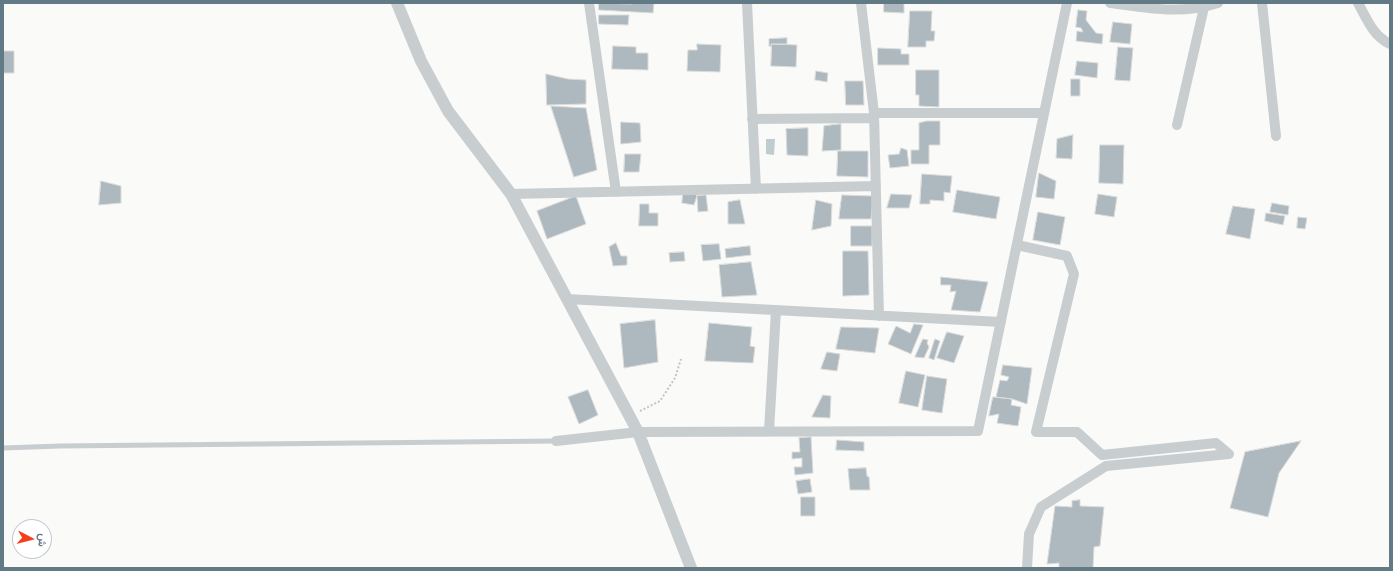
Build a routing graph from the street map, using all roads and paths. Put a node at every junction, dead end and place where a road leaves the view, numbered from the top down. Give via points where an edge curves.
1 (397, 3) edge
2 (589, 3) edge
3 (747, 3) edge
4 (860, 3) edge
5 (1067, 3) edge
6 (1110, 3) edge
7 (1218, 3) edge
8 (1262, 3) edge
9 (1358, 3) edge
10 (1204, 5) edge
11 (1390, 44) edge
12 (1044, 113) junction
13 (874, 115) junction
14 (752, 119) junction
15 (1177, 125) dead end
16 (1276, 136) dead end
17 (876, 186) junction
18 (756, 189) junction
19 (616, 192) junction
20 (510, 194) junction
21 (1017, 245) junction
22 (567, 299) junction
23 (776, 310) junction
24 (879, 316) junction
25 (1001, 322) junction
26 (681, 359) dead end
27 (630, 417) junction
28 (638, 432) junction
29 (769, 432) junction
30 (556, 441) joint
31 (3, 448) edge
32 (691, 568) edge
33 (1027, 568) edge

1 - 20 street via 421,61 448,111
2 - 19 street
3 - 14 street
4 - 13 street
5 - 12 street
6 - 10 street via 1165,10 1186,10
7 - 10 street
8 - 16 street
9 - 11 street via 1374,32
10 - 15 street
12 - 13 street
12 - 21 street
13 - 14 street
13 - 17 street
14 - 18 street
17 - 18 street
17 - 24 street
18 - 19 street
19 - 20 street
20 - 22 street
21 - 25 street
21 - 33 street via 1067,256 1074,274 1036,432 1077,432 1102,456 1216,443 1229,454 1106,466 1041,507 1029,534
22 - 23 street
22 - 27 street
23 - 24 street
23 - 29 street
24 - 25 street
25 - 29 street via 978,431
26 - 27 path via 675,378 660,401
27 - 28 street
28 - 29 street
28 - 30 street
28 - 32 street
30 - 31 lane

